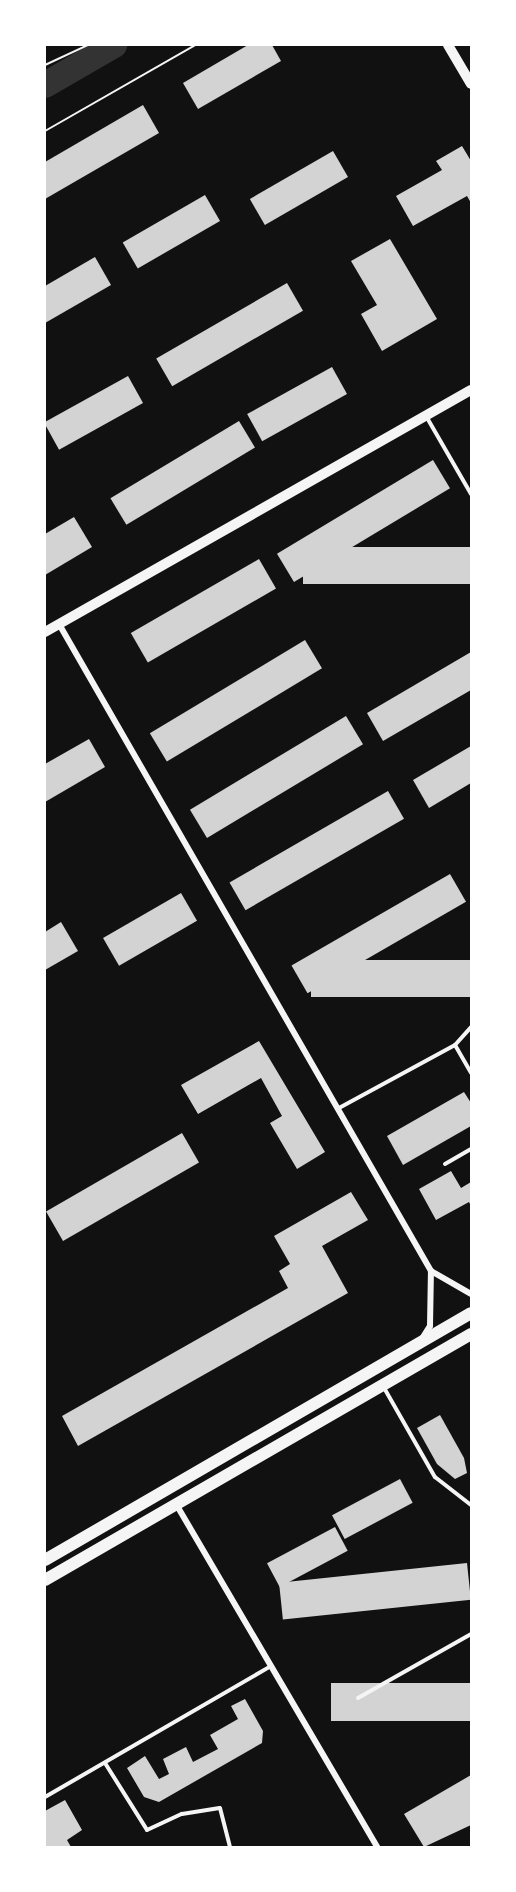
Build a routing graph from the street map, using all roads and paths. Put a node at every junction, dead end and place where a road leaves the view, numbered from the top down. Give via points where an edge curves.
1 (88, 45) edge
2 (195, 45) edge
3 (448, 45) edge
4 (45, 65) edge
5 (471, 84) edge
6 (45, 132) edge
7 (471, 390) edge
8 (426, 416) junction
9 (471, 494) edge
10 (59, 624) junction
11 (45, 632) edge
12 (471, 1027) edge
13 (455, 1045) junction
14 (471, 1073) edge
15 (339, 1108) junction
16 (471, 1149) edge
17 (445, 1164) dead end
18 (431, 1271) junction
19 (471, 1294) edge
20 (471, 1313) edge
21 (471, 1334) edge
22 (419, 1344) junction
23 (383, 1385) junction
24 (176, 1504) junction
25 (471, 1504) edge
26 (45, 1560) edge
27 (45, 1580) edge
28 (471, 1634) edge
29 (272, 1665) junction
30 (358, 1698) dead end
31 (105, 1763) junction
32 (45, 1797) edge
33 (230, 1847) edge
34 (377, 1847) edge

1 - 4 path
2 - 6 path
3 - 5 street
7 - 8 street
8 - 9 lane
8 - 10 street
10 - 11 street
10 - 15 street
12 - 13 lane
13 - 14 lane
13 - 15 lane
15 - 18 street
16 - 17 lane
18 - 19 street
18 - 22 street via 430,1326
20 - 22 main road
21 - 23 main road
22 - 26 main road
23 - 24 main road
23 - 25 lane via 435,1478
24 - 27 main road
24 - 29 street
28 - 30 lane
29 - 31 lane
29 - 34 street
31 - 32 lane
31 - 33 lane via 147,1830 182,1814 220,1808

